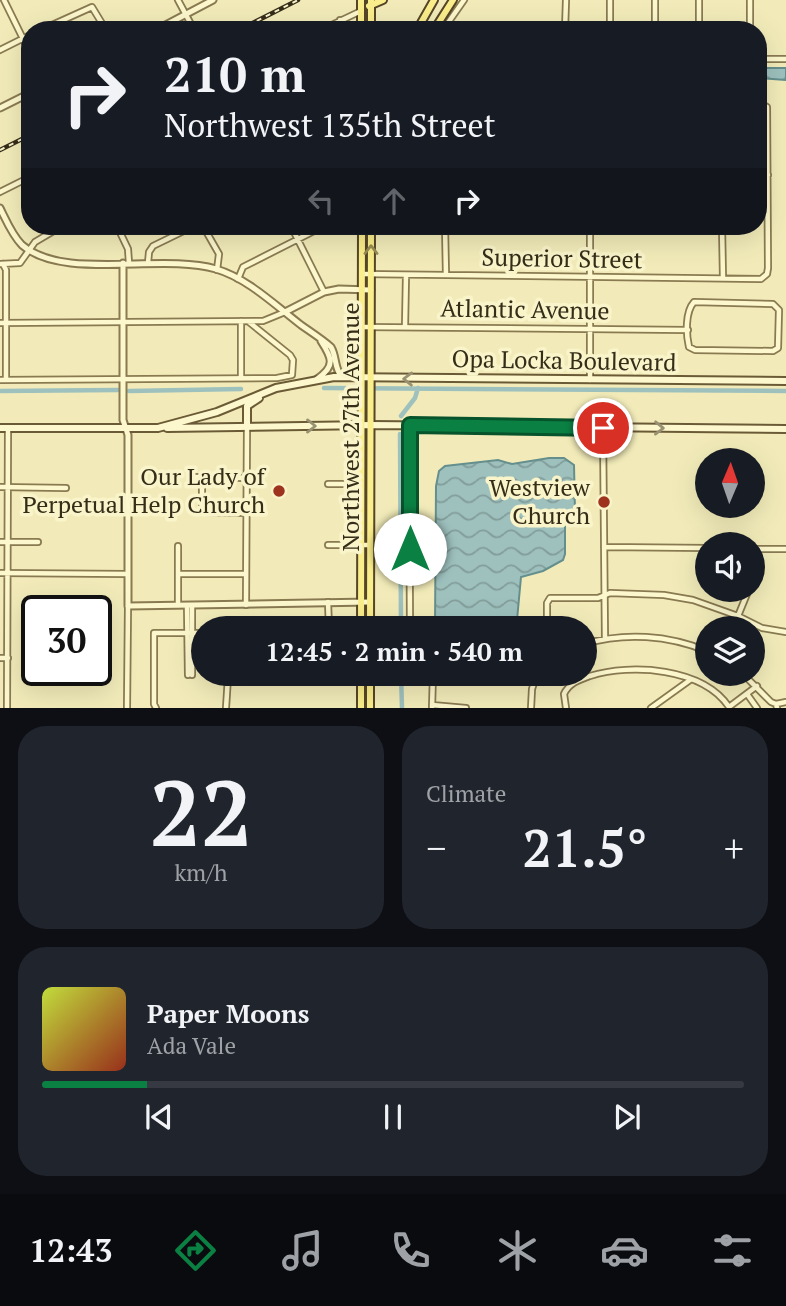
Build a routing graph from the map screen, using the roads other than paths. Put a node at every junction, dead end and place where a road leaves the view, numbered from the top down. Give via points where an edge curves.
1 (4, 0) edge
2 (178, 0) edge
3 (214, 0) edge
4 (361, 0) edge
5 (383, 0) edge
6 (434, 0) edge
7 (453, 0) edge
8 (464, 0) edge
9 (566, 0) edge
10 (610, 0) edge
11 (655, 0) edge
12 (699, 0) edge
13 (750, 0) edge
14 (371, 3) edge
15 (362, 11) junction
16 (185, 14) junction
17 (340, 20) edge
18 (61, 21) edge
19 (101, 21) edge
20 (172, 21) edge
21 (188, 21) edge
22 (361, 21) edge
23 (370, 21) edge
24 (422, 21) edge
25 (440, 21) edge
26 (449, 21) edge
27 (565, 21) edge
28 (610, 21) edge
29 (655, 21) edge
30 (699, 21) edge
31 (750, 21) edge
32 (21, 36) edge
33 (21, 39) edge
34 (0, 50) edge
35 (767, 59) edge
36 (786, 59) edge
37 (21, 97) edge
38 (2, 105) edge
39 (767, 107) edge
40 (768, 175) joint
41 (21, 182) edge
42 (0, 192) edge
43 (0, 208) edge
44 (45, 235) edge
45 (122, 235) edge
46 (176, 235) edge
47 (208, 235) edge
48 (296, 235) edge
49 (306, 235) edge
50 (362, 235) edge
51 (371, 235) edge
52 (445, 235) edge
53 (590, 235) edge
54 (722, 235) edge
55 (298, 239) junction
56 (30, 250) junction
57 (126, 263) junction
58 (148, 263) junction
59 (2, 264) edge
60 (218, 270) junction
61 (362, 274) junction
62 (370, 274) junction
63 (406, 275) junction
64 (446, 275) junction
65 (590, 277) junction
66 (723, 278) junction
67 (238, 279) junction
68 (362, 290) junction
69 (370, 290) junction
70 (324, 292) junction
71 (285, 312) junction
72 (124, 321) junction
73 (241, 321) junction
74 (249, 322) junction
75 (3, 323) edge
76 (362, 327) junction
77 (371, 327) junction
78 (405, 327) junction
79 (590, 329) junction
80 (688, 330) junction
81 (319, 339) junction
82 (241, 377) junction
83 (342, 377) junction
84 (123, 379) junction
85 (3, 380) edge
86 (315, 380) junction
87 (361, 380) junction
88 (371, 380) junction
89 (590, 381) junction
90 (786, 381) edge
91 (300, 383) junction
92 (362, 425) junction
93 (371, 425) junction
94 (410, 425) junction
95 (247, 426) junction
96 (125, 427) junction
97 (4, 428) edge
98 (158, 428) junction
99 (603, 428) junction
100 (786, 429) edge
101 (193, 477) dead end
102 (202, 478) junction
103 (246, 478) junction
104 (328, 484) dead end
105 (361, 484) junction
106 (0, 487) edge
107 (8, 488) junction
108 (66, 488) dead end
109 (247, 513) junction
110 (0, 542) edge
111 (8, 542) junction
112 (38, 542) dead end
113 (328, 545) dead end
114 (361, 545) junction
115 (370, 545) junction
116 (178, 546) dead end
117 (604, 547) junction
118 (695, 548) edge
119 (765, 549) edge
120 (786, 549) edge
121 (0, 573) edge
122 (8, 573) junction
123 (127, 574) junction
124 (178, 574) junction
125 (246, 574) junction
126 (604, 595) junction
127 (361, 602) junction
128 (370, 602) junction
129 (744, 602) edge
130 (328, 603) junction
131 (128, 606) junction
132 (178, 606) junction
133 (190, 606) junction
134 (246, 606) junction
135 (329, 616) edge
136 (361, 616) edge
137 (370, 616) edge
138 (410, 616) edge
139 (548, 616) edge
140 (738, 616) joint
141 (765, 628) edge
142 (786, 632) edge
143 (190, 633) junction
144 (605, 639) junction
145 (597, 641) edge
146 (695, 647) edge
147 (0, 658) edge
148 (8, 658) junction
149 (190, 675) dead end
150 (691, 680) junction
151 (227, 686) edge
152 (361, 686) edge
153 (370, 686) edge
154 (433, 686) edge
155 (533, 686) edge
156 (757, 686) joint
157 (747, 694) junction
158 (786, 702) edge
159 (432, 706) edge
160 (776, 706) edge
161 (729, 707) edge
162 (7, 708) edge
163 (127, 708) edge
164 (156, 708) edge
165 (226, 708) edge
166 (361, 708) edge
167 (370, 708) edge
168 (466, 708) edge
169 (531, 708) edge
170 (566, 708) edge
171 (651, 708) edge
172 (757, 708) edge

1 - 32 street
2 - 16 street
3 - 16 street
4 - 15 main road
5 - 14 main road
6 - 24 main road
7 - 25 main road
8 - 26 street
9 - 27 street
10 - 28 street
11 - 29 street
12 - 30 street
13 - 31 street
14 - 15 main road
14 - 23 main road
15 - 17 street
15 - 22 main road
16 - 20 street
16 - 21 street
18 - 19 street via 92,7
33 - 34 street
35 - 36 street
37 - 38 street
39 - 40 street
40 - 66 street, Superior Street via 767,274 761,279
41 - 42 street
43 - 56 street via 14,236
44 - 56 street
45 - 57 street via 128,248
46 - 58 street via 153,246
47 - 60 street via 219,254
48 - 55 street
49 - 55 street
50 - 61 main road, Northwest 27th Avenue
62 -> 51 main road, Northwest 27th Avenue
52 - 64 street
53 - 65 street
54 - 66 street
55 - 67 street via 243,267
55 - 70 street
56 - 57 street via 63,263
56 - 59 street via 20,263
57 - 58 street
57 - 72 street
58 - 60 street
59 - 75 street via 6,270
60 - 67 street
61 - 62 street, Superior Street
61 - 68 main road, Northwest 27th Avenue
62 - 63 street, Superior Street
62 - 69 main road, Northwest 27th Avenue
63 - 64 street, Superior Street
63 - 78 street
64 - 65 street, Superior Street
65 - 66 street, Superior Street
65 - 79 street
67 - 71 street
68 - 69 street
68 - 70 street
68 - 76 main road, Northwest 27th Avenue
69 - 77 main road, Northwest 27th Avenue
70 - 71 street
71 - 74 street
71 - 81 street
72 - 73 street
72 - 75 street
72 - 84 street
73 - 74 street
73 - 82 street
74 - 82 street via 293,360 292,375
75 - 85 street
76 - 77 street, Atlantic Avenue
76 - 87 main road, Northwest 27th Avenue
77 - 78 street, Atlantic Avenue
77 - 88 main road, Northwest 27th Avenue
78 - 79 street, Atlantic Avenue
79 - 80 street, Atlantic Avenue
79 - 89 street
80 - 80 street via 690,347 695,350 773,351 780,344 779,310 772,304 694,302 688,312
81 - 83 street via 334,351
81 - 86 street via 331,363
82 - 84 street
83 - 86 main road, Opa Locka Boulevard
83 - 87 main road, Opa Locka Boulevard
84 - 85 street
84 - 96 street
86 - 91 main road, Opa Locka Boulevard
87 - 88 main road, Opa Locka Boulevard
87 - 92 main road, Northwest 27th Avenue
89 -> 88 main road, Opa Locka Boulevard
88 - 93 main road, Northwest 27th Avenue
89 - 90 main road, Opa Locka Boulevard
91 - 95 main road via 249,403
91 - 98 main road, Opa Locka Boulevard
92 - 93 main road
95 -> 92 main road
92 - 105 main road, Northwest 27th Avenue
93 - 94 main road
93 - 115 main road, Northwest 27th Avenue
94 - 99 main road
94 - 138 street
95 - 98 main road
95 - 103 street
96 - 97 main road, Opa Locka Boulevard
96 - 98 main road, Opa Locka Boulevard
96 - 123 street
97 - 107 street
99 -> 100 main road
99 - 117 street
101 - 102 street
102 - 103 street
102 - 109 street via 204,512
103 - 109 street
104 - 105 street
105 - 114 main road, Northwest 27th Avenue
106 - 107 street
107 - 108 street
107 - 111 street
109 - 125 street
110 - 111 street
111 - 112 street
111 - 122 street
113 - 114 street
114 - 115 street
114 - 127 main road, Northwest 27th Avenue
115 - 128 main road, Northwest 27th Avenue
116 - 124 street
117 - 118 street
117 - 126 street
119 - 120 street
121 - 122 street
122 - 123 street
122 - 148 street
123 - 131 street
124 - 125 street
124 - 132 street
125 - 134 street
126 - 139 street via 549,599
126 - 140 street via 664,595
126 - 144 street
127 - 128 street
127 - 130 street
127 - 136 main road, Northwest 27th Avenue
128 - 137 main road, Northwest 27th Avenue
129 - 140 street
130 - 134 street
130 - 135 street
131 - 132 street
131 - 163 street
132 - 133 street
133 - 134 street
133 - 143 street
141 - 142 street
143 - 149 street
143 - 164 street via 154,633
144 - 145 street
144 - 146 street via 655,638
147 - 148 street
148 - 162 street
150 - 161 street
150 - 170 street via 649,670 605,672 569,687 564,696
150 - 171 street
151 - 165 street
152 - 166 main road
153 - 167 main road
154 - 159 street
155 - 169 street
156 - 157 street
156 - 160 street
157 - 161 street
157 - 172 street
158 - 160 street
159 - 168 street

